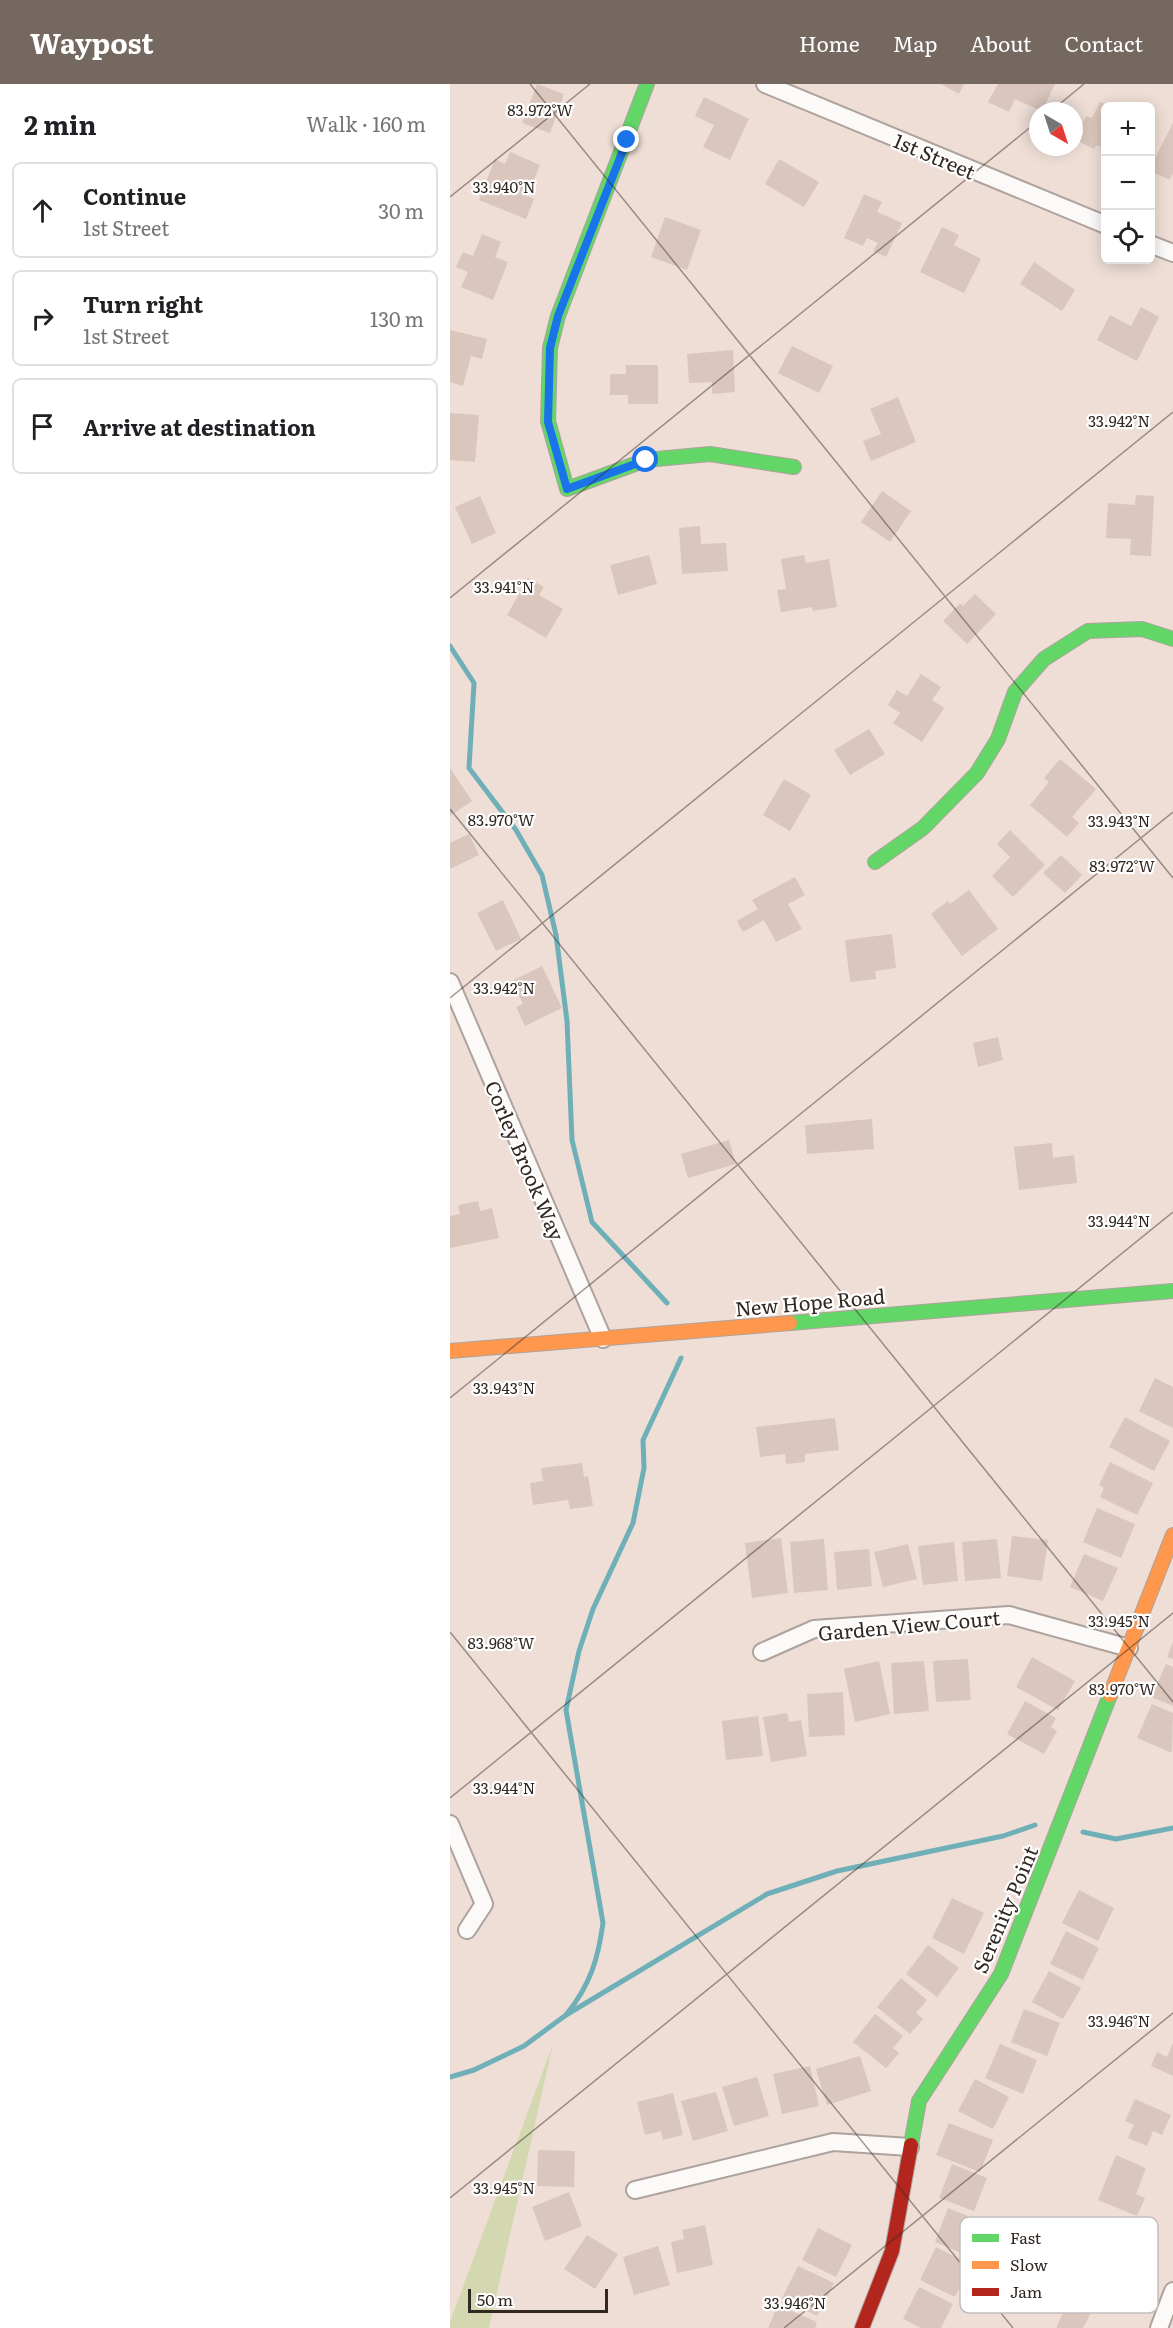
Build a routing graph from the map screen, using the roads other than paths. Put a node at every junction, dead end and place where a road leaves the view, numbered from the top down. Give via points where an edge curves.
1 (647, 84) edge
2 (765, 84) edge
3 (1101, 223) edge
4 (1155, 246) edge
5 (1173, 253) edge
6 (794, 467) dead end
7 (1173, 639) edge
8 (875, 862) dead end
9 (450, 982) edge
10 (1173, 1291) edge
11 (603, 1339) junction
12 (450, 1351) edge
13 (1173, 1535) edge
14 (1129, 1648) junction
15 (762, 1653) dead end
16 (450, 1824) edge
17 (467, 1930) dead end
18 (910, 2147) junction
19 (635, 2190) dead end
20 (1173, 2291) edge
21 (862, 2328) edge
22 (1159, 2328) edge

1 - 6 street via 558,316 550,348 548,422 567,489 646,460 710,454
2 - 3 street, 1st Street
4 - 5 street
7 - 8 street via 1142,629 1088,631 1044,659 1015,692 998,739 977,774 923,828
9 - 11 street, Corley Brook Way
10 - 11 street, New Hope Road
11 - 12 street, New Hope Road
13 - 14 street, Serenity Point
14 - 15 street, Garden View Court via 1008,1615 814,1629
14 - 18 street, Serenity Point via 1001,1974 919,2101
16 - 17 street via 484,1904
18 - 19 street via 833,2142
18 - 21 street, Serenity Point via 892,2251
20 - 22 street

